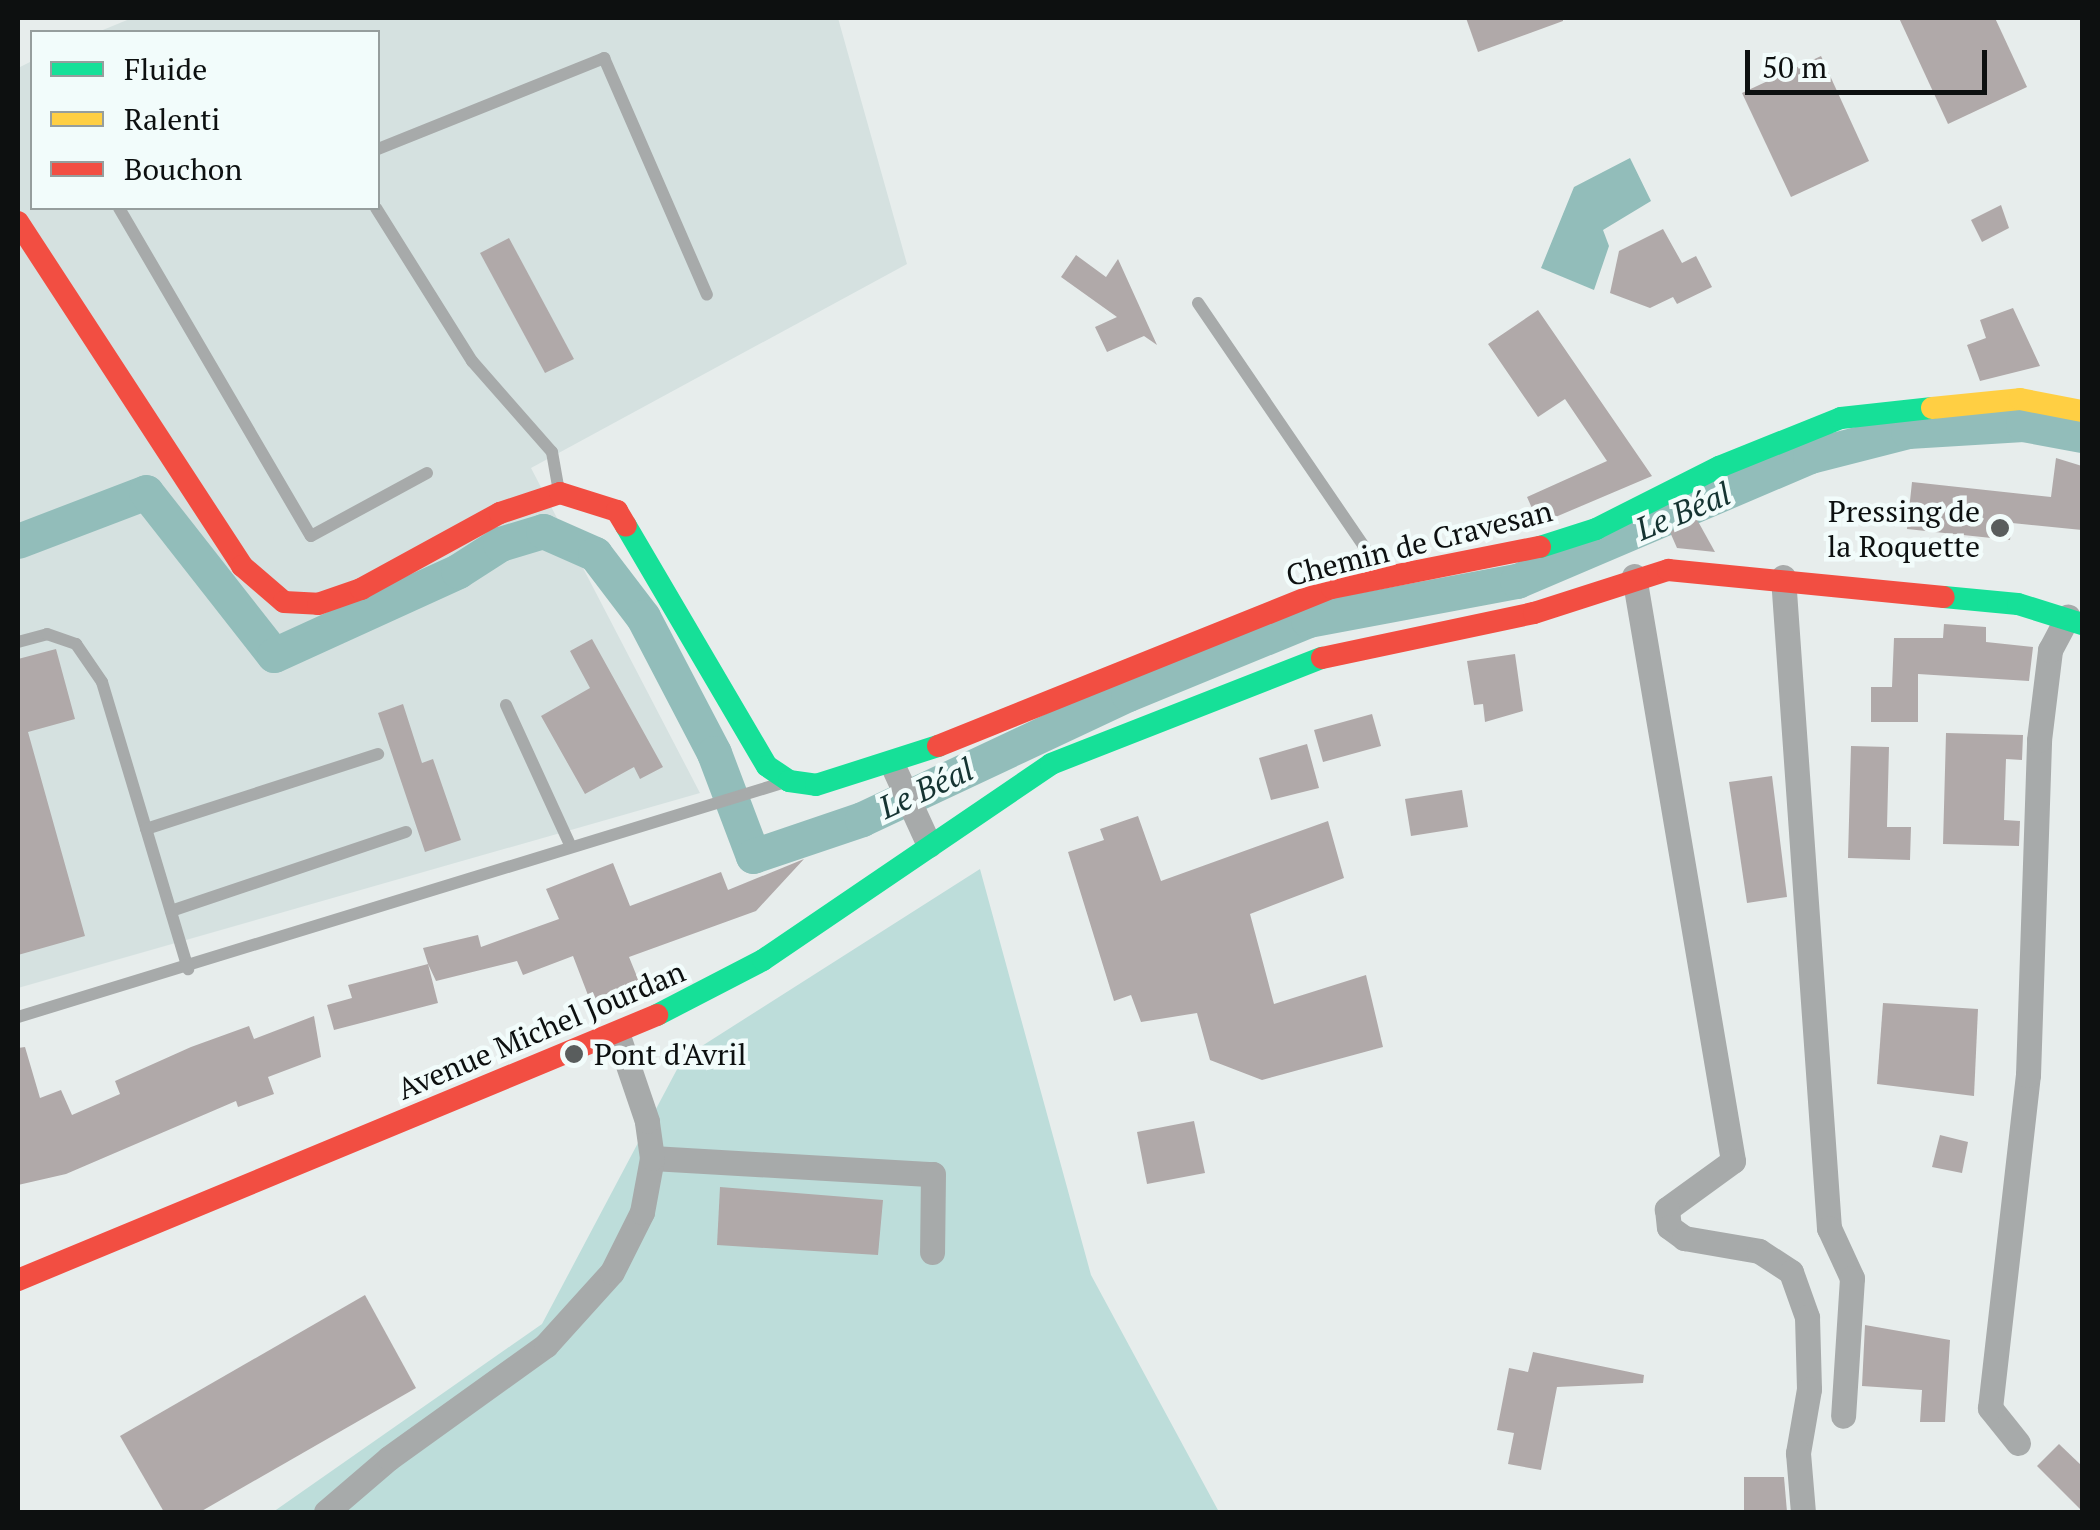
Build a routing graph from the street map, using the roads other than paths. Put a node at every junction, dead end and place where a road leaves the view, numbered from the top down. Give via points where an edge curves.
1 (380, 148) edge
2 (120, 210) edge
3 (377, 210) edge
4 (18, 222) edge
5 (707, 295) dead end
6 (1198, 303) dead end
7 (2082, 411) edge
8 (427, 473) dead end
9 (560, 493) junction
10 (1634, 576) junction
11 (1783, 577) junction
12 (1385, 583) junction
13 (2075, 620) edge
14 (18, 642) edge
15 (506, 705) dead end
16 (378, 754) dead end
17 (898, 770) junction
18 (789, 781) junction
19 (146, 829) junction
20 (406, 832) dead end
21 (929, 845) junction
22 (572, 847) junction
23 (171, 911) junction
24 (188, 969) junction
25 (18, 1017) edge
26 (618, 1036) junction
27 (652, 1158) junction
28 (932, 1252) dead end
29 (18, 1280) edge
30 (1843, 1416) dead end
31 (2018, 1444) dead end
32 (326, 1512) edge
33 (1802, 1512) edge

1 - 5 lane via 604,58
2 - 8 lane via 311,536
3 - 9 lane via 472,361 552,452
4 - 9 street via 242,566 284,602 318,604 361,589 500,513
6 - 12 lane via 1375,556
7 - 12 street, Chemin de Cravesan via 2020,398 1841,418 1719,467 1596,529 1501,560
9 - 18 street via 617,511 767,766
10 - 11 street, Avenue Michel Jourdan via 1668,570
10 - 21 street, Avenue Michel Jourdan via 1534,612 1294,664 1051,764
10 - 33 street via 1732,1161 1668,1209 1669,1227 1684,1238 1759,1252 1791,1272 1807,1317 1808,1389 1798,1453
11 - 13 street, Avenue Michel Jourdan via 2018,604
11 - 30 street via 1829,1228 1852,1278
12 - 17 street, Chemin de Cravesan via 1314,595
13 - 31 street via 2050,650 2039,740 2028,1075 1990,1408
14 - 19 lane via 47,634 76,644 102,682
15 - 22 lane
16 - 19 lane
17 - 18 street, Chemin de Cravesan via 816,785
17 - 21 street
18 - 22 lane
19 - 23 lane
20 - 23 lane
21 - 26 street, Avenue Michel Jourdan via 764,960
22 - 24 lane
23 - 24 lane
24 - 25 lane
26 - 27 street via 647,1121
26 - 29 street, Avenue Michel Jourdan
27 - 28 street via 932,1174
27 - 32 street via 642,1212 612,1272 546,1345

